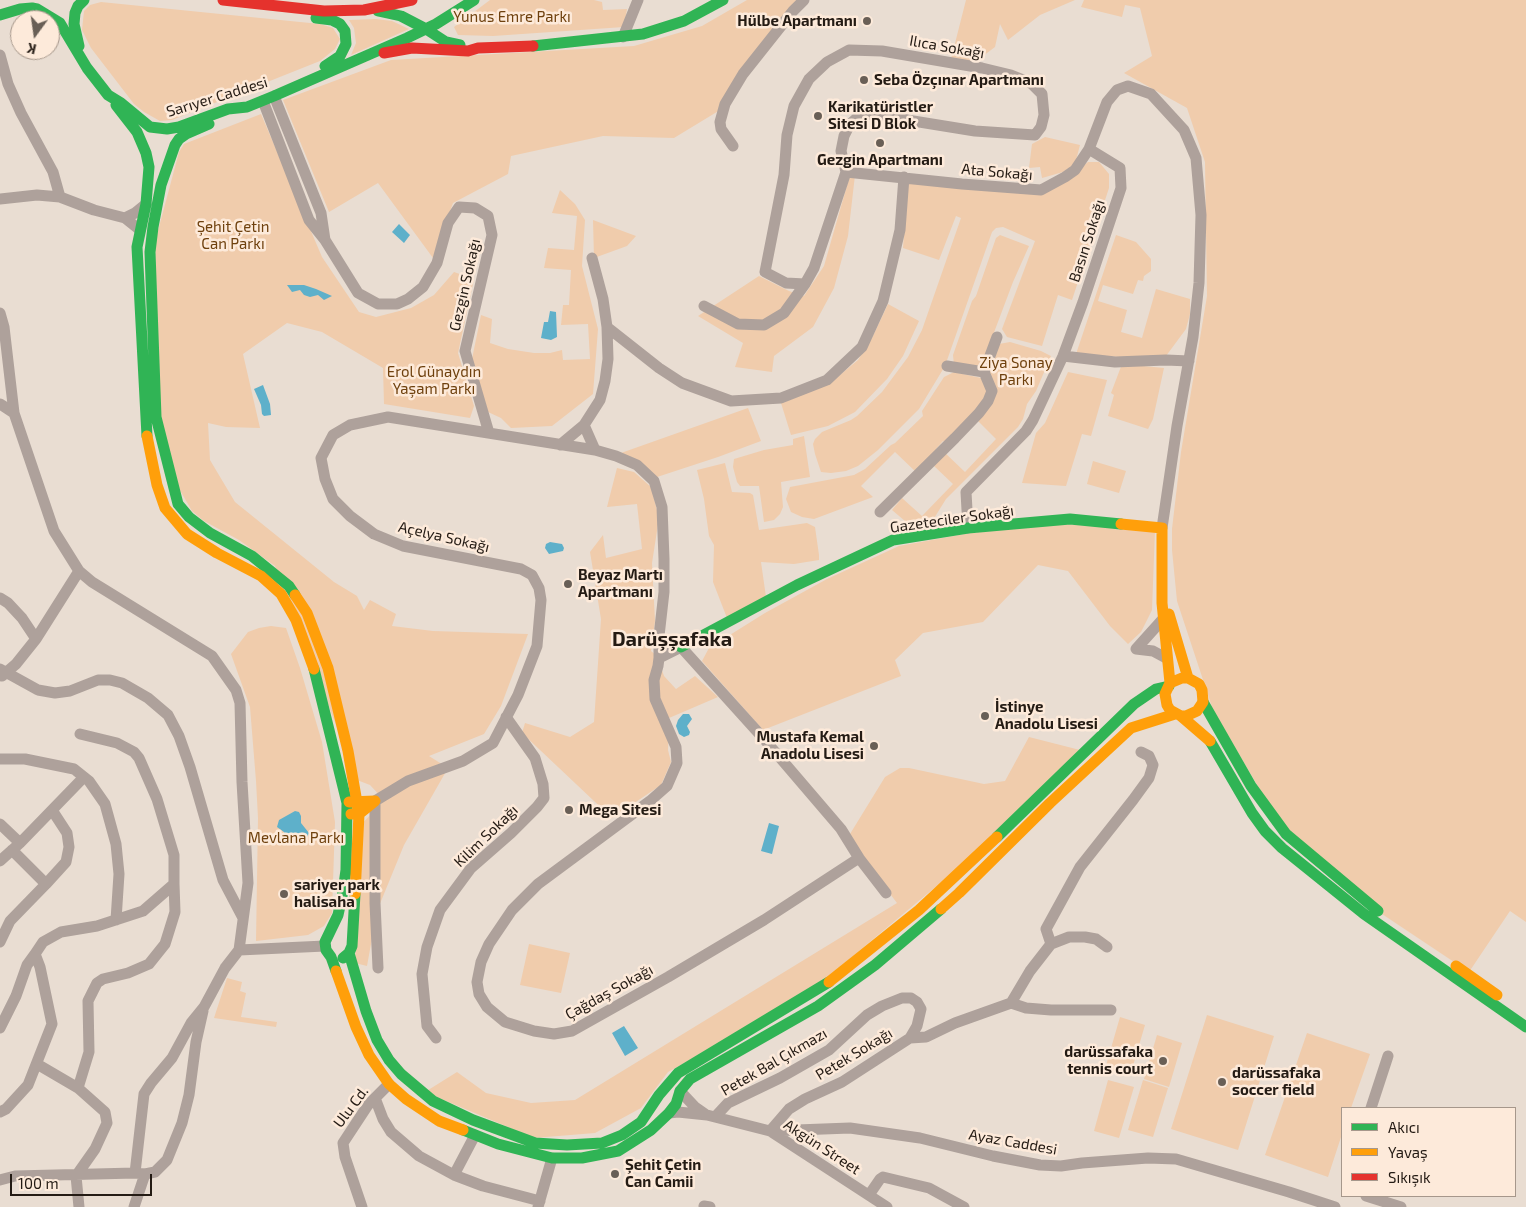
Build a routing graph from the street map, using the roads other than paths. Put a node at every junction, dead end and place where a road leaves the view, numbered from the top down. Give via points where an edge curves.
1 (12, 0) edge
2 (84, 0) edge
3 (223, 0) edge
4 (412, 0) edge
5 (474, 0) edge
6 (638, 0) edge
7 (723, 0) edge
8 (804, 0) edge
9 (0, 4) edge
10 (311, 5) edge
11 (282, 7) junction
12 (364, 10) junction
13 (0, 15) edge
14 (449, 16) junction
15 (426, 29) junction
16 (623, 37) junction
17 (453, 45) junction
18 (478, 48) junction
19 (372, 54) junction
20 (0, 55) edge
21 (87, 68) junction
22 (308, 82) junction
23 (108, 94) junction
24 (268, 98) junction
25 (247, 107) junction
26 (733, 146) dead end
27 (1090, 150) junction
28 (846, 172) junction
29 (904, 177) junction
30 (60, 197) junction
31 (0, 199) edge
32 (146, 204) junction
33 (124, 218) junction
34 (140, 230) junction
35 (592, 258) dead end
36 (805, 284) junction
37 (704, 306) dead end
38 (0, 313) edge
39 (607, 327) junction
40 (997, 337) dead end
41 (1063, 356) junction
42 (1189, 361) junction
43 (947, 366) dead end
44 (984, 372) junction
45 (0, 404) edge
46 (14, 413) junction
47 (584, 425) junction
48 (489, 433) junction
49 (560, 445) junction
50 (595, 450) junction
51 (880, 512) dead end
52 (968, 528) junction
53 (1162, 528) junction
54 (79, 571) junction
55 (1163, 594) junction
56 (0, 598) edge
57 (1163, 619) junction
58 (36, 639) junction
59 (681, 647) junction
60 (659, 658) junction
61 (1166, 658) junction
62 (2, 673) edge
63 (1188, 678) junction
64 (1169, 684) junction
65 (1202, 702) junction
66 (1178, 715) junction
67 (506, 717) junction
68 (80, 734) dead end
69 (1141, 752) dead end
70 (0, 759) edge
71 (84, 777) junction
72 (354, 783) junction
73 (376, 801) junction
74 (353, 802) junction
75 (52, 810) junction
76 (353, 814) junction
77 (0, 824) edge
78 (16, 847) junction
79 (859, 858) junction
80 (0, 861) edge
81 (46, 884) junction
82 (174, 884) junction
83 (886, 893) dead end
84 (243, 918) junction
85 (116, 920) junction
86 (1395, 929) junction
87 (0, 942) edge
88 (1051, 944) junction
89 (329, 946) junction
90 (1107, 948) dead end
91 (239, 950) junction
92 (351, 950) junction
93 (35, 954) junction
94 (378, 968) dead end
95 (1011, 1003) junction
96 (204, 1006) junction
97 (1111, 1010) dead end
98 (1526, 1016) edge
99 (1526, 1027) edge
100 (0, 1028) edge
101 (436, 1038) dead end
102 (910, 1038) junction
103 (1388, 1056) dead end
104 (37, 1064) junction
105 (389, 1084) junction
106 (78, 1088) junction
107 (680, 1091) junction
108 (659, 1095) junction
109 (375, 1098) junction
110 (1371, 1107) edge
111 (672, 1109) junction
112 (0, 1112) edge
113 (711, 1116) junction
114 (770, 1131) junction
115 (474, 1135) junction
116 (552, 1158) junction
117 (140, 1173) junction
118 (454, 1175) junction
119 (76, 1176) junction
120 (0, 1180) edge
121 (869, 1196) junction
122 (1369, 1197) edge
123 (539, 1204) edge
124 (884, 1206) edge
125 (79, 1207) edge
126 (134, 1207) edge
127 (362, 1207) edge
128 (964, 1207) edge
129 (1335, 1207) edge
130 (1401, 1207) edge

1 - 9 main road
2 - 21 main road via 75,13 74,24
3 - 11 main road
4 - 12 main road
5 - 14 main road, Sarıyer Caddesi
6 - 16 street
7 - 16 main road via 684,21
8 - 26 street via 743,74 726,104 721,129
10 - 11 main road
10 - 12 main road
11 - 22 main road via 332,20 344,31 346,44 340,56
12 - 15 main road via 401,16
13 - 21 main road, Sarıyer Caddesi via 32,8 47,15 60,23
14 - 15 main road, Sarıyer Caddesi
14 - 17 main road via 448,33
15 - 17 main road
15 - 19 main road, Sarıyer Caddesi
16 - 18 main road via 538,46
17 - 18 main road
18 - 19 main road via 453,51 412,48
19 - 22 main road, Sarıyer Caddesi
20 - 30 street via 8,84 53,172
21 - 23 main road, Sarıyer Caddesi
22 - 24 main road, Sarıyer Caddesi
23 - 25 main road, Sarıyer Caddesi via 150,127 167,129 228,109
23 - 32 main road via 137,132 146,152 149,174
24 - 25 main road, Sarıyer Caddesi
24 - 48 street, Gezgin Sokağı via 309,220 358,292 378,304 397,304 423,287 437,263 448,223 459,207 475,208 488,216 492,235 465,352
25 - 72 main road via 179,139 161,186 150,252 156,417 178,504 210,534 252,556 289,586 307,613 328,668
27 - 29 street, Ata Sokağı via 1075,170 1041,190
27 - 41 street, Basın Sokağı via 1120,168 1121,188
27 - 42 street, Ata Sokağı via 1107,102 1116,90 1128,86 1151,94 1184,130 1196,158 1200,215 1199,283
28 - 29 street, Ata Sokağı
28 - 36 street via 820,253
28 - 36 street, Ilıca Sokağı via 842,150 844,136 859,116 870,114 975,131 1035,135 1044,115 1042,94 1031,83 1011,75 882,51 849,50 827,62 809,79 794,106 766,272 786,282
29 - 39 street via 900,230 883,300 862,347 827,380 781,398 731,401 682,382
30 - 31 street via 37,195
30 - 33 street
32 - 33 street
32 - 34 main road
33 - 34 street
34 - 74 main road via 137,247 145,416 157,485 166,508 187,534 261,576 281,594 296,620 314,670 340,770
35 - 39 street
36 - 37 street via 784,314 764,325 738,324
38 - 46 street
39 - 47 street via 605,381 600,400
40 - 44 street
41 - 42 street via 1115,362
41 - 52 street, Basın Sokağı via 1026,431 966,492
42 - 53 street, Ata Sokağı
43 - 44 street
44 - 51 street via 992,391 984,407
45 - 46 street
46 - 54 street via 54,530
47 - 49 street
47 - 50 street
48 - 49 street, Açelya Sokağı
48 - 67 street, Açelya Sokağı via 388,418 350,425 333,435 322,458 325,479 333,498 374,534 403,546 521,569 532,575 539,588 540,600 537,646
49 - 50 street, Açelya Sokağı
50 - 60 street, Açelya Sokağı via 637,465 654,481 662,507 664,567
52 - 53 main road, Gazeteciler Sokağı via 1070,519
52 - 59 main road, Gazeteciler Sokağı via 893,540 797,585
53 - 55 main road
54 - 58 street
54 - 84 street via 212,656 236,690 240,702 248,883
55 - 57 main road
55 - 63 main road
56 - 58 street via 22,618
57 - 61 main road
57 - 61 street via 1136,649 1153,651
58 - 62 street
59 - 60 street
59 - 79 street via 841,829
60 - 79 street, Çağdaş Sokağı via 654,680 655,699 676,747 677,763 667,786 538,884 512,910 489,944 482,962 479,994 487,1007 505,1022 534,1031 554,1034 572,1031 756,924
61 - 64 main road
62 - 84 street via 38,690 55,693 70,692 98,680 110,680 148,698 168,714 190,768 223,880
63 - 64 main road
63 - 65 main road via 1202,690
64 - 66 main road via 1165,700 1170,710
64 - 108 main road via 1134,704 919,910 830,982 678,1073
65 - 66 main road via 1197,711 1186,716
65 - 86 main road via 1251,786 1286,834
66 - 86 main road via 1209,738 1252,813 1282,848 1364,914
66 - 107 main road via 1131,728 958,893 875,965 818,1006 690,1079
67 - 73 street, Açelya Sokağı via 493,742 463,760 408,781
67 - 101 street, Kilim Sokağı via 535,758 544,798 471,868 440,910 422,974 426,1026
68 - 82 street via 117,743 140,758 174,855
69 - 88 street via 1149,756 1153,765 1149,778 1080,867 1046,929
70 - 71 street via 25,759 74,769
71 - 75 street
71 - 85 street via 105,804 116,844 120,874
72 - 73 main road
72 - 74 main road
73 - 74 main road
73 - 76 main road
73 - 94 street
74 - 76 main road
75 - 78 street
75 - 81 street via 69,837 69,847 66,862
76 - 89 main road via 343,892
76 - 92 main road
77 - 78 street
78 - 80 street
78 - 81 street
79 - 83 street
81 - 87 street via 10,921
82 - 85 street via 143,911
82 - 106 street via 175,912 165,944 149,964 103,979 91,994 88,1002 89,1052
84 - 91 street
85 - 93 street via 61,932 43,942
86 - 98 main road
86 - 99 main road
88 - 90 street via 1069,937 1085,937 1096,939
88 - 95 street
89 - 91 street
89 - 92 main road via 339,959
89 - 92 main road via 334,933 342,933 349,938
89 - 105 main road via 356,1027 369,1055
91 - 96 street
92 - 108 main road via 366,1011 389,1060 433,1101 472,1120 535,1142 567,1145 602,1143 641,1122
93 - 100 street via 27,965
93 - 104 street via 52,1024
95 - 97 street via 1051,1010
95 - 102 street, Petek Sokağı via 926,1037
96 - 117 street via 191,1022 172,1058 144,1094
96 - 117 street via 182,1123 167,1160 155,1172
102 - 113 street, Petek Bal Çıkmazı via 921,1010 911,998 902,998 867,1015 829,1050 728,1103
102 - 114 street, Petek Sokağı via 842,1082 789,1109
103 - 110 street
104 - 106 street
104 - 112 street via 28,1085
105 - 109 street, Ulu Cd.
105 - 115 main road via 439,1121
106 - 119 street via 105,1112 106,1123 95,1149
107 - 111 main road
107 - 113 street, Akgün Street via 695,1107
108 - 111 street, Akgün Street
109 - 118 street via 391,1132 419,1156
109 - 127 street, Ulu Cd. via 343,1143
111 - 113 street, Akgün Street
111 - 116 main road via 651,1130 618,1151 582,1158
113 - 114 street, Akgün Street
114 - 121 street, Akgün Street
114 - 129 street, Ayaz Caddesi via 850,1128 920,1138 1054,1166 1148,1158 1176,1159
115 - 116 main road
115 - 118 street
116 - 123 street
117 - 119 street
117 - 126 street
118 - 123 street
119 - 120 street via 15,1176
119 - 125 street
121 - 124 street, Akgün Street
121 - 128 street via 883,1177 929,1188
122 - 130 street

